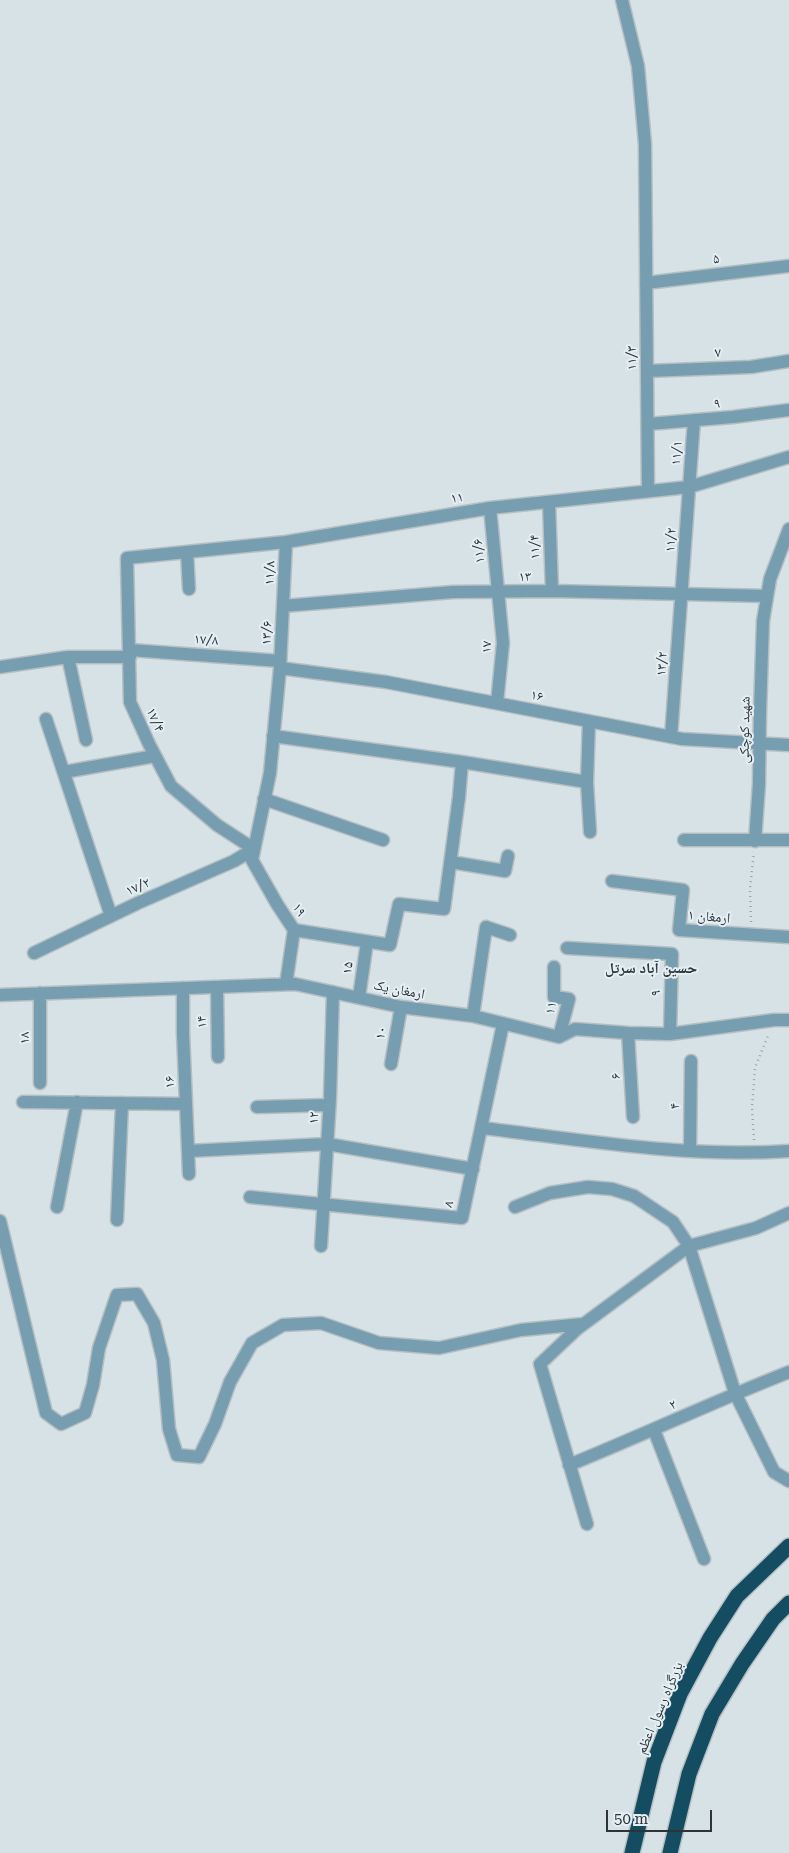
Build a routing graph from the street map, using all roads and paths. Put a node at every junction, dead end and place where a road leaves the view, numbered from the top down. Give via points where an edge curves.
1 (622, 0) edge
2 (789, 266) edge
3 (646, 283) junction
4 (789, 361) edge
5 (647, 371) junction
6 (789, 410) edge
7 (694, 420) junction
8 (648, 424) junction
9 (789, 457) edge
10 (689, 487) junction
11 (648, 491) junction
12 (548, 502) junction
13 (490, 508) junction
14 (789, 529) edge
15 (286, 542) junction
16 (187, 552) junction
17 (126, 558) joint
18 (189, 589) dead end
19 (552, 591) junction
20 (498, 592) junction
21 (682, 594) junction
22 (768, 596) junction
23 (283, 606) junction
24 (130, 654) junction
25 (68, 657) junction
26 (280, 664) junction
27 (0, 667) edge
28 (496, 703) junction
29 (46, 718) dead end
30 (589, 721) junction
31 (273, 736) junction
32 (671, 737) junction
33 (86, 740) dead end
34 (760, 744) junction
35 (789, 745) edge
36 (155, 756) junction
37 (462, 762) junction
38 (64, 772) junction
39 (587, 782) junction
40 (264, 800) junction
41 (590, 832) dead end
42 (383, 840) dead end
43 (684, 840) dead end
44 (789, 840) edge
45 (756, 841) junction
46 (253, 855) junction
47 (508, 856) dead end
48 (451, 862) junction
49 (612, 881) dead end
50 (111, 916) junction
51 (294, 930) junction
52 (510, 935) dead end
53 (752, 936) junction
54 (789, 937) edge
55 (367, 942) junction
56 (566, 948) dead end
57 (34, 953) dead end
58 (554, 967) dead end
59 (286, 984) junction
60 (217, 987) junction
61 (183, 988) junction
62 (332, 992) junction
63 (40, 993) junction
64 (0, 995) edge
65 (360, 997) junction
66 (400, 1007) junction
67 (473, 1016) junction
68 (774, 1020) junction
69 (789, 1020) edge
70 (503, 1024) junction
71 (628, 1033) junction
72 (670, 1034) junction
73 (559, 1037) junction
74 (218, 1057) dead end
75 (691, 1061) dead end
76 (391, 1064) dead end
77 (40, 1083) dead end
78 (23, 1102) dead end
79 (77, 1102) junction
80 (122, 1103) junction
81 (186, 1104) junction
82 (329, 1105) junction
83 (257, 1107) dead end
84 (633, 1117) dead end
85 (482, 1128) junction
86 (327, 1144) junction
87 (188, 1151) junction
88 (789, 1151) edge
89 (690, 1152) junction
90 (755, 1153) junction
91 (473, 1169) junction
92 (188, 1174) dead end
93 (250, 1197) dead end
94 (324, 1205) junction
95 (57, 1207) dead end
96 (515, 1207) dead end
97 (789, 1213) edge
98 (117, 1220) dead end
99 (0, 1221) edge
100 (321, 1246) dead end
101 (689, 1246) junction
102 (583, 1324) junction
103 (789, 1372) edge
104 (735, 1393) junction
105 (654, 1430) junction
106 (569, 1465) junction
107 (789, 1481) edge
108 (588, 1524) dead end
109 (789, 1546) edge
110 (704, 1559) dead end
111 (789, 1603) edge
112 (632, 1853) edge
113 (670, 1853) edge

1 - 3 street, ۱۱/۳ via 638,66 645,144
2 - 3 street, ۵
3 - 5 street, ۱۱/۳
4 - 5 street, ۷ via 751,367
5 - 8 street, ۱۱/۳
6 - 7 street, ۹
7 - 8 street, ۹
7 - 10 street, ۱۱/۱
8 - 11 street, ۱۱/۳
9 - 10 street, ۱۱
10 - 11 street, ۱۱
10 - 21 street, ۱۱/۲
11 - 12 street, ۱۱
12 - 13 street, ۱۱
12 - 19 street, ۱۱/۴
13 - 15 street, ۱۱
13 - 20 street, ۱۱/۶
14 - 22 street, شهید کوچکی via 770,578
15 - 16 street, ۱۱
15 - 23 street, ۱۱/۸
16 - 17 street, ۱۱
16 - 18 street
17 - 24 street, ۱۷/۴
19 - 20 street, ۱۳
19 - 21 street, ۱۳
20 - 23 street, ۱۳ via 453,592
20 - 28 street, ۱۷ via 503,643
21 - 22 street, ۱۳
21 - 32 street, ۱۳/۲
22 - 34 street, شهید کوچکی via 763,621
23 - 26 street, ۱۳/۶
24 - 25 street, ۱۷/۸
24 - 26 street, ۱۷/۸
24 - 36 street, ۱۷/۴ via 130,702
25 - 27 street, ۱۷/۸
25 - 33 street
26 - 28 street, ۱۶
26 - 31 street, ۱۳/۶
28 - 30 street, ۱۶
29 - 38 street
30 - 32 street, ۱۶
30 - 39 street
31 - 37 street
31 - 40 street, ۱۳/۶
32 - 34 street, ۱۶
34 - 35 street, ۱۶
34 - 45 street, شهید کوچکی
36 - 38 street
36 - 46 street, ۱۷/۴ via 171,786
37 - 39 street
37 - 48 street
38 - 50 street
39 - 41 street
40 - 42 street
40 - 46 street, ۱۳/۶
43 - 45 street
44 - 45 street
45 - 53 path via 750,888
46 - 50 street, ۱۷/۲
46 - 51 street, ۱۹ via 276,904
47 - 48 street via 505,871
48 - 55 street via 444,909 399,904 390,944
49 - 53 street, ارمغان ۱ via 683,890 679,930
50 - 57 street, ۱۷/۲
51 - 55 street
51 - 59 street, ۱۹
52 - 67 street via 486,927
53 - 54 street, ارمغان ۱
55 - 65 street, ۱۵
56 - 72 street, ۹ via 672,954
58 - 73 street, ۱۱ via 554,997 570,999
59 - 60 street, ارمغان یک
59 - 62 street, ارمغان یک
60 - 61 street, ارمغان یک
60 - 74 street, ۱۴
61 - 63 street, ارمغان یک
61 - 81 street, ۱۶
62 - 65 street, ارمغان یک
62 - 82 street, ۱۲
63 - 64 street, ارمغان یک
63 - 77 street, ۱۸
65 - 66 street, ارمغان یک
66 - 67 street, ارمغان یک
66 - 76 street, ۱۰
67 - 70 street, ارمغان یک
68 - 69 street
68 - 72 street
68 - 90 path via 755,1068 752,1108
70 - 73 street, ارمغان یک
70 - 85 street, ۸
71 - 72 street
71 - 73 street via 575,1029
71 - 84 street, ۶
75 - 89 street, ۴
78 - 79 street
79 - 80 street
79 - 95 street
80 - 81 street
80 - 98 street
81 - 87 street, ۱۶
82 - 83 street
82 - 86 street, ۱۲
85 - 89 street
85 - 91 street, ۸
86 - 87 street
86 - 91 street
86 - 94 street, ۱۲
87 - 92 street, ۱۶
88 - 90 street
89 - 90 street
91 - 94 street, ۸ via 462,1218
93 - 94 street, ۸
94 - 100 street, ۱۲
96 - 101 street via 550,1193 588,1187 612,1189 634,1196 673,1222
97 - 101 street via 756,1228
99 - 102 street via 46,1413 60,1424 85,1413 99,1348 117,1295 137,1294 154,1323 163,1360 169,1428 177,1455 199,1458 230,1382 252,1343 283,1325 321,1323 380,1343 439,1348 521,1330
101 - 102 street
101 - 104 street
102 - 106 street via 540,1364
103 - 104 street, ۲
104 - 105 street, ۲
104 - 107 street via 774,1472
105 - 106 street, ۲
105 - 110 street
106 - 108 street
109 - 112 highway, بزرگراه رسول اعظم via 737,1596 680,1694 654,1762
111 - 113 highway via 773,1619 712,1714 689,1774

